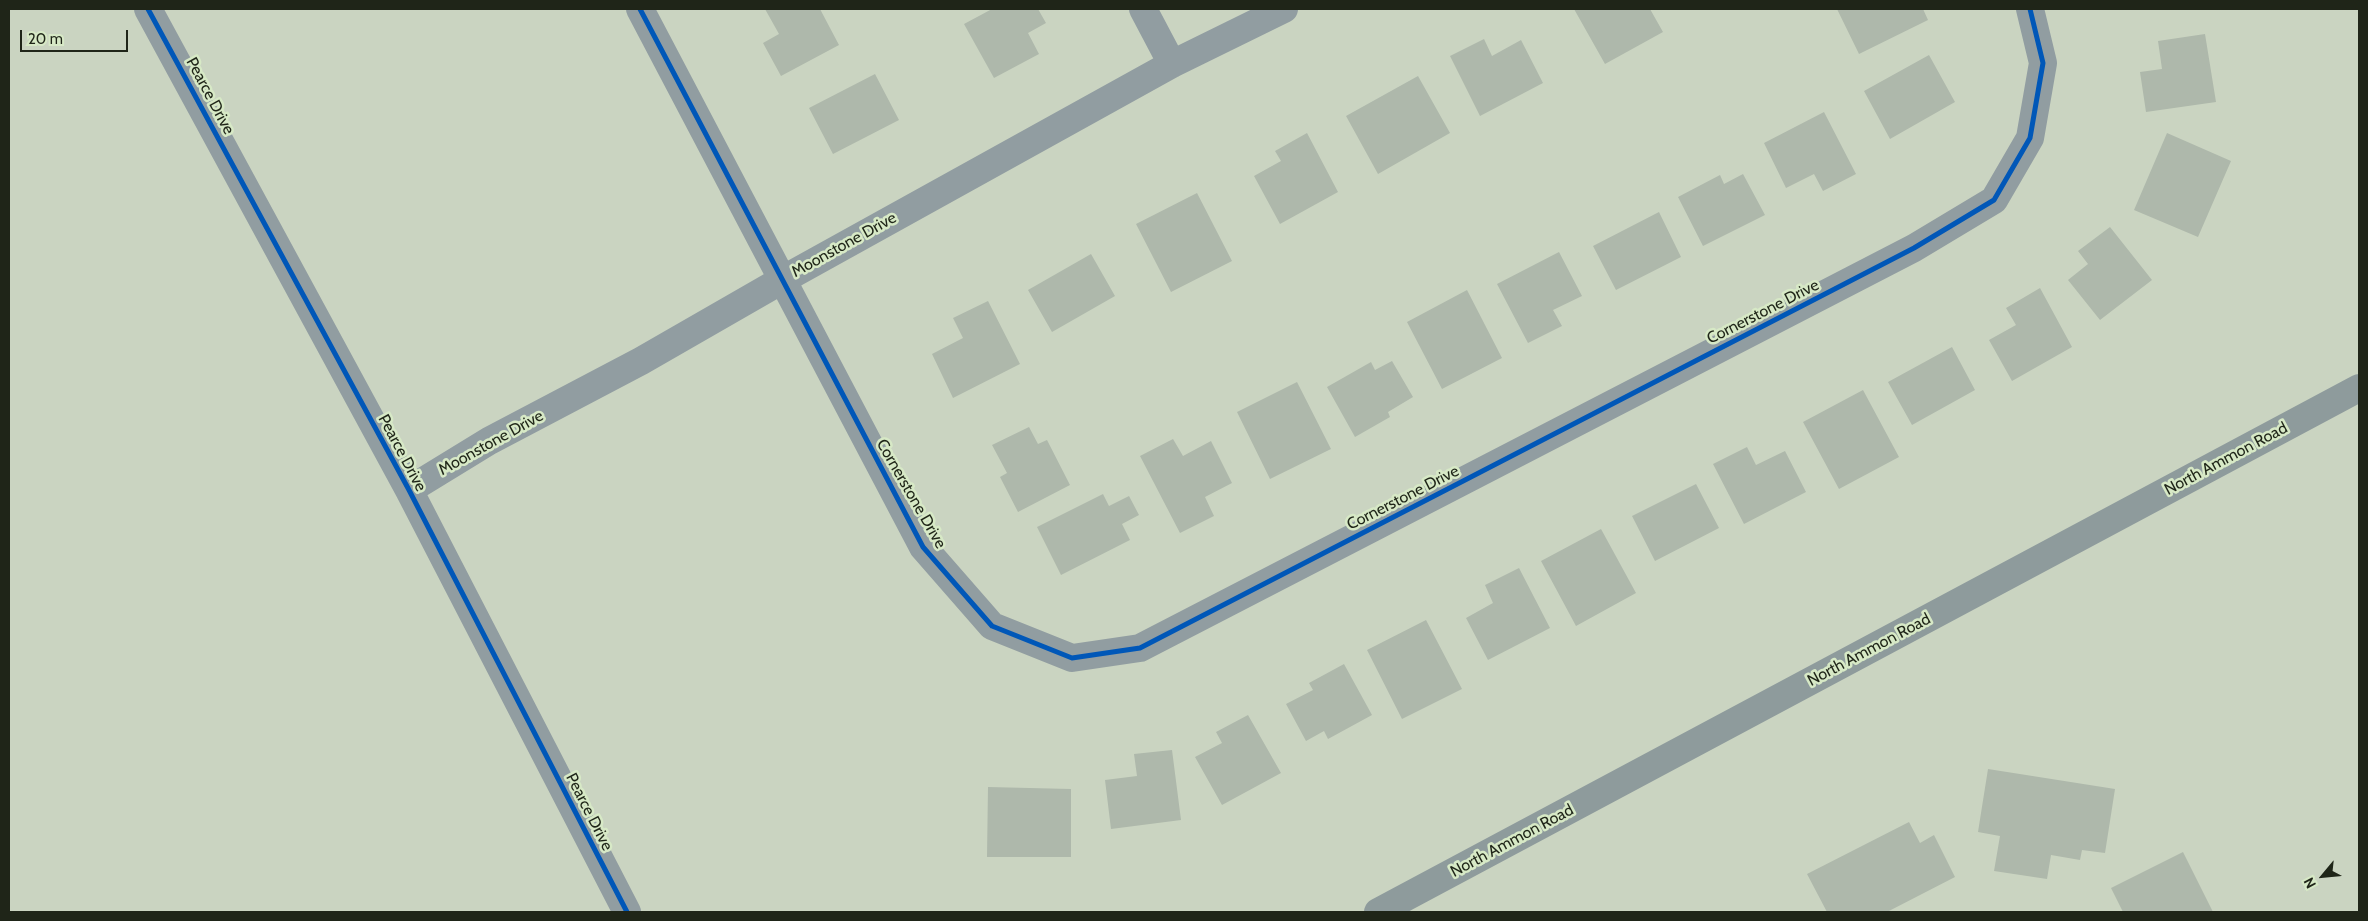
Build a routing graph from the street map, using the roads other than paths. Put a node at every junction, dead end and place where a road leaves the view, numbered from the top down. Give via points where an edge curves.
1 (148, 9) edge
2 (640, 9) edge
3 (1143, 9) edge
4 (1284, 9) edge
5 (2030, 9) edge
6 (1172, 64) junction
7 (782, 280) junction
8 (2359, 388) edge
9 (408, 490) junction
10 (627, 912) edge
11 (1378, 912) edge

1 - 9 street, Pearce Drive
2 - 7 street, Cornerstone Drive
3 - 6 street
4 - 6 street, Moonstone Drive
5 - 7 street, Cornerstone Drive via 2043,63 2030,138 1994,200 1914,248 1140,648 1072,658 992,626 923,547
6 - 7 street, Moonstone Drive
7 - 9 street, Moonstone Drive
8 - 11 main road, North Ammon Road
9 - 10 street, Pearce Drive

